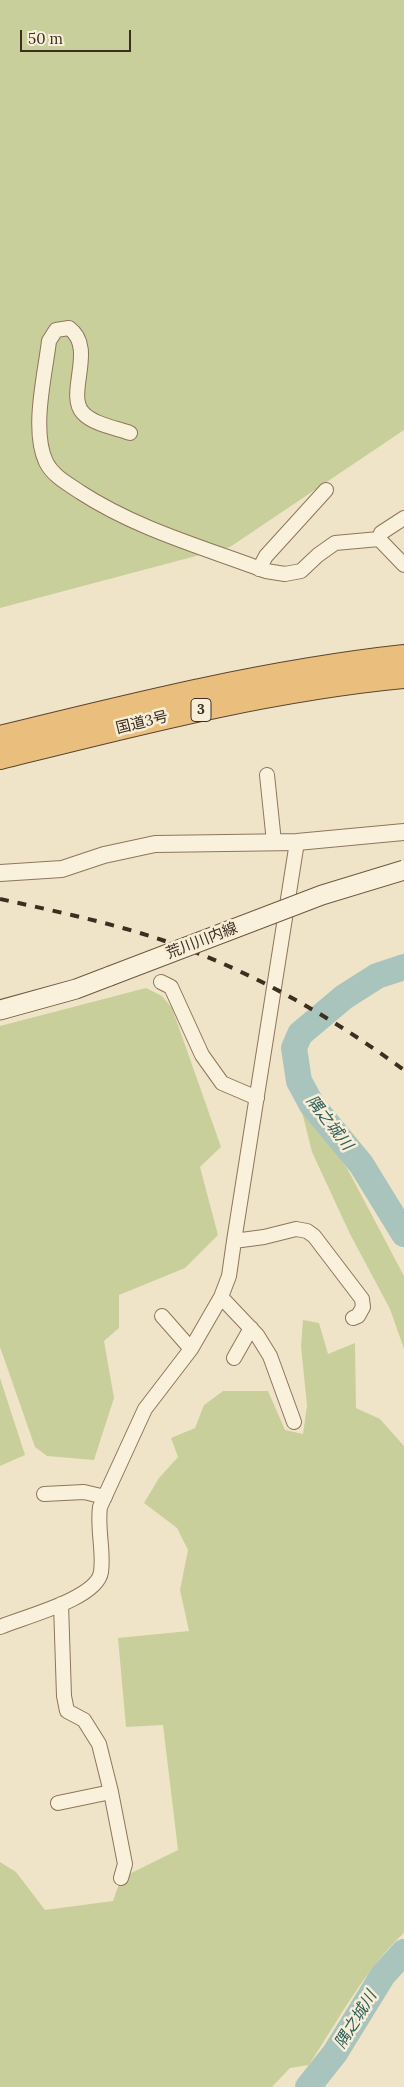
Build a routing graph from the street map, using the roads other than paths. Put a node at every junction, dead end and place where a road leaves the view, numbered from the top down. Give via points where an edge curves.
1 (130, 433) dead end
2 (326, 490) dead end
3 (404, 518) edge
4 (379, 539) junction
5 (404, 565) edge
6 (259, 568) junction
7 (404, 656) edge
8 (404, 677) edge
9 (0, 737) edge
10 (0, 758) edge
11 (267, 775) dead end
12 (404, 832) edge
13 (274, 842) junction
14 (297, 842) junction
15 (404, 870) edge
16 (0, 872) edge
17 (161, 982) dead end
18 (0, 1010) edge
19 (258, 1098) junction
20 (234, 1241) junction
21 (221, 1297) junction
22 (162, 1316) dead end
23 (353, 1318) dead end
24 (251, 1328) junction
25 (191, 1349) junction
26 (234, 1358) dead end
27 (294, 1422) dead end
28 (44, 1494) dead end
29 (105, 1497) junction
30 (62, 1604) junction
31 (0, 1627) edge
32 (111, 1792) junction
33 (58, 1803) dead end
34 (121, 1878) dead end

1 - 6 street via 92,420 82,412 78,400 81,369 78,339 69,328 56,330 49,341 40,421 46,462 57,477 106,509 140,526
2 - 6 street via 266,556
3 - 4 street via 382,533
4 - 5 street
4 - 6 street via 335,543 301,571 285,574
7 - 9 highway, 国道3号 / 3 via 257,678
8 - 10 highway, 国道3号 / 3 via 352,682 172,716
11 - 13 street
12 - 14 street
13 - 14 street
13 - 16 street via 155,844 104,854 62,870
14 - 19 street
15 - 18 main road, 荒川川内線, bridge via 322,895 76,989
17 - 19 street via 171,987 202,1055 222,1083
19 - 20 street
20 - 21 street via 229,1276
20 - 23 street via 296,1229 307,1231 362,1299 363,1307
21 - 24 street
21 - 25 street
22 - 25 street
24 - 26 street
24 - 27 street via 270,1356
25 - 29 street via 145,1409
28 - 29 street via 84,1492
29 - 30 street via 98,1521 101,1573 95,1583 73,1600
30 - 31 street
30 - 32 street via 67,1711 84,1720 99,1744
32 - 33 street
32 - 34 street via 125,1864

